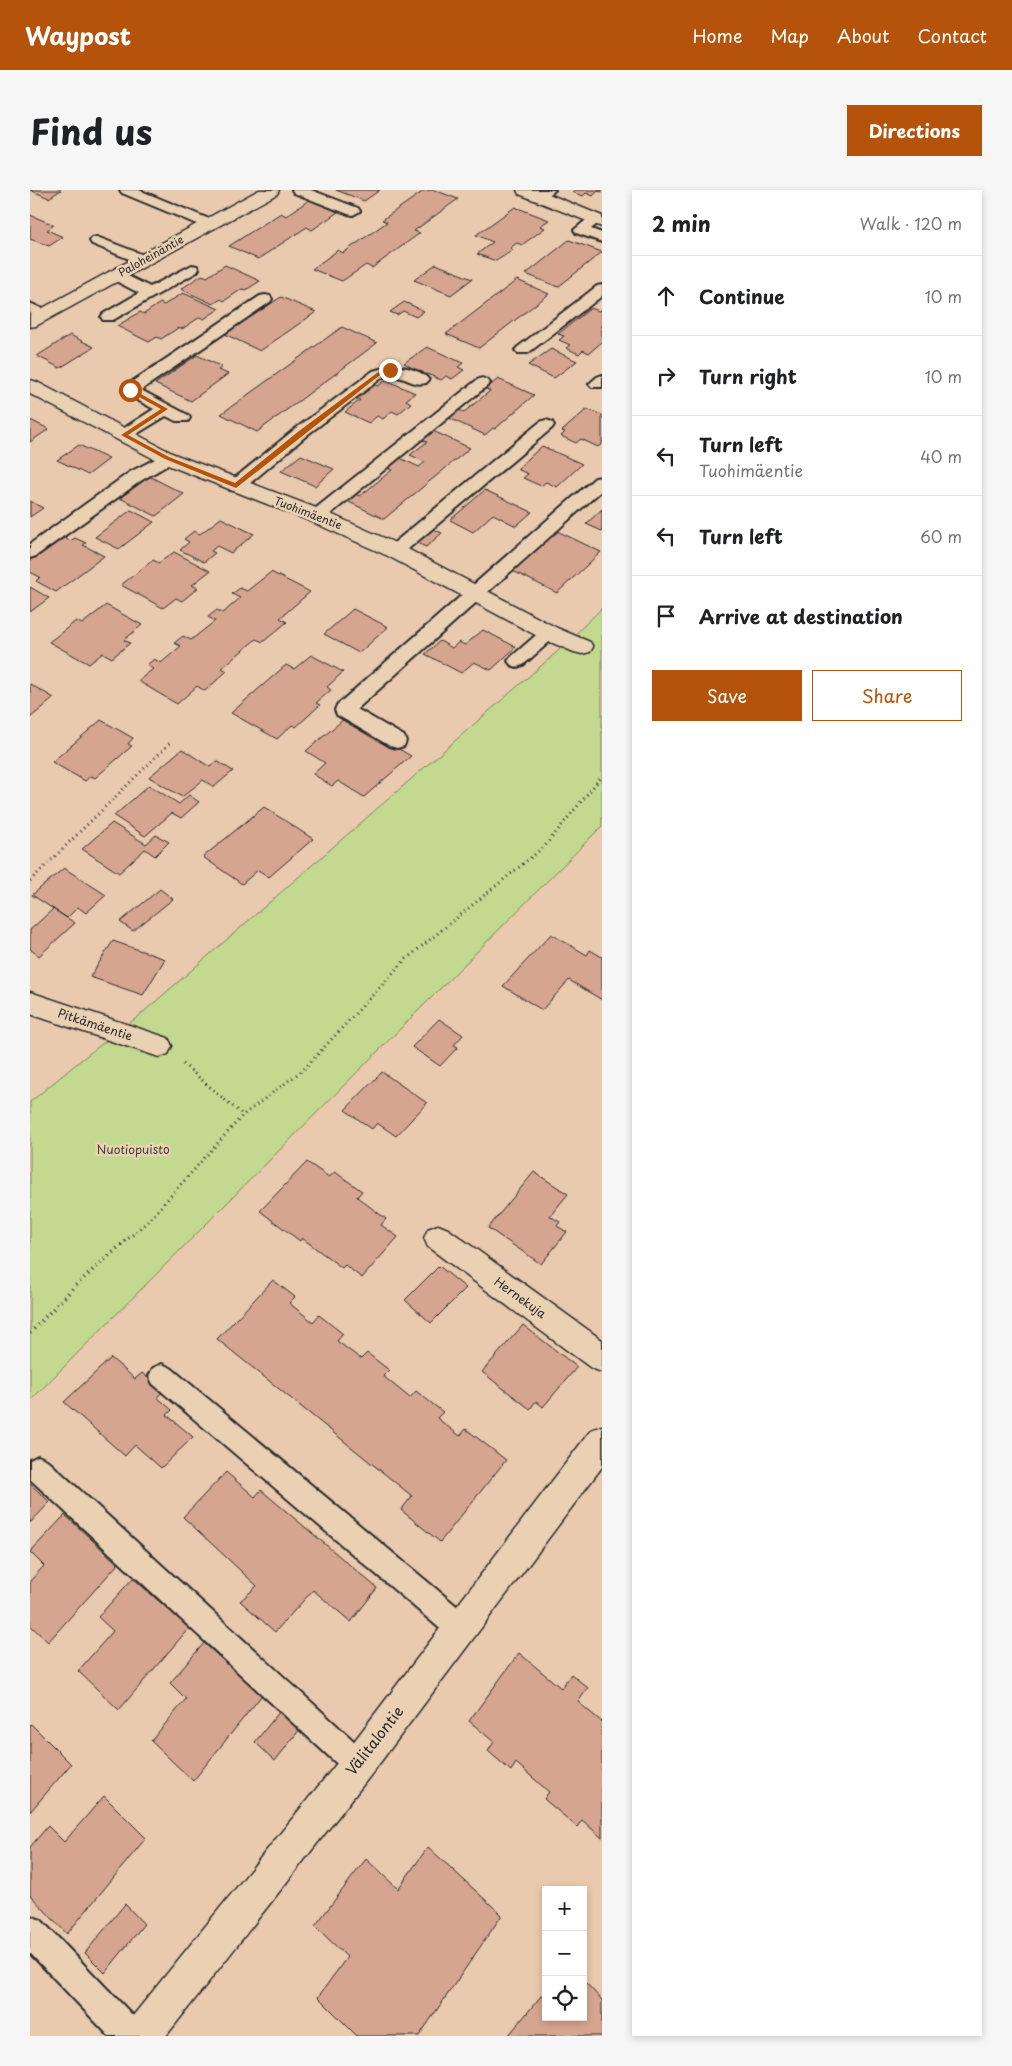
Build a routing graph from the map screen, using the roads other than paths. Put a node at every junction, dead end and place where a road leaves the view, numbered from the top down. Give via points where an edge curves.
1 (127, 190) edge
2 (271, 190) edge
3 (299, 190) edge
4 (537, 192) edge
5 (353, 211) dead end
6 (599, 220) edge
7 (209, 224) junction
8 (602, 238) edge
9 (97, 241) dead end
10 (144, 260) junction
11 (192, 269) dead end
12 (115, 276) junction
13 (602, 289) edge
14 (150, 293) junction
15 (265, 299) dead end
16 (35, 315) edge
17 (108, 317) dead end
18 (523, 350) dead end
19 (420, 380) dead end
20 (482, 383) dead end
21 (30, 386) edge
22 (165, 409) junction
23 (182, 418) dead end
24 (546, 426) dead end
25 (124, 435) junction
26 (167, 458) junction
27 (601, 482) edge
28 (236, 486) junction
29 (317, 516) junction
30 (395, 551) junction
31 (30, 552) edge
32 (475, 592) junction
33 (549, 633) junction
34 (582, 647) dead end
35 (517, 661) dead end
36 (397, 741) dead end
37 (30, 1003) edge
38 (159, 1046) road end
39 (438, 1238) dead end
40 (602, 1358) edge
41 (162, 1376) dead end
42 (602, 1441) edge
43 (38, 1470) dead end
44 (461, 1628) junction
45 (358, 1764) junction
46 (30, 1931) edge
47 (132, 2036) edge
48 (142, 2036) edge

1 - 7 lane
2 - 7 street, Paloheinäntie
3 - 5 lane
4 - 6 street
6 - 8 lane via 581,230
7 - 10 street, Paloheinäntie
9 - 10 lane
10 - 12 street, Paloheinäntie
11 - 14 lane
12 - 14 lane
12 - 16 street, Paloheinäntie
13 - 18 lane
14 - 17 lane
15 - 22 lane via 130,390
19 - 28 lane via 398,370 378,374
20 - 29 lane
21 - 25 street, Tuohimäentie
22 - 23 lane
22 - 25 lane
24 - 30 lane
25 - 26 street, Tuohimäentie
26 - 28 street, Tuohimäentie
26 - 31 lane via 136,476
27 - 32 lane
28 - 29 street, Tuohimäentie
29 - 30 street, Tuohimäentie
30 - 32 street, Tuohimäentie
32 - 33 street, Tuohimäentie
32 - 36 lane via 344,710
33 - 34 street, Tuohimäentie
33 - 35 lane
37 - 38 street, Pitkämäentie
39 - 40 street, Hernekuja
41 - 44 lane
42 - 44 street, Välitalontie
43 - 45 lane
44 - 45 street, Välitalontie
45 - 48 street, Välitalontie
46 - 47 lane

